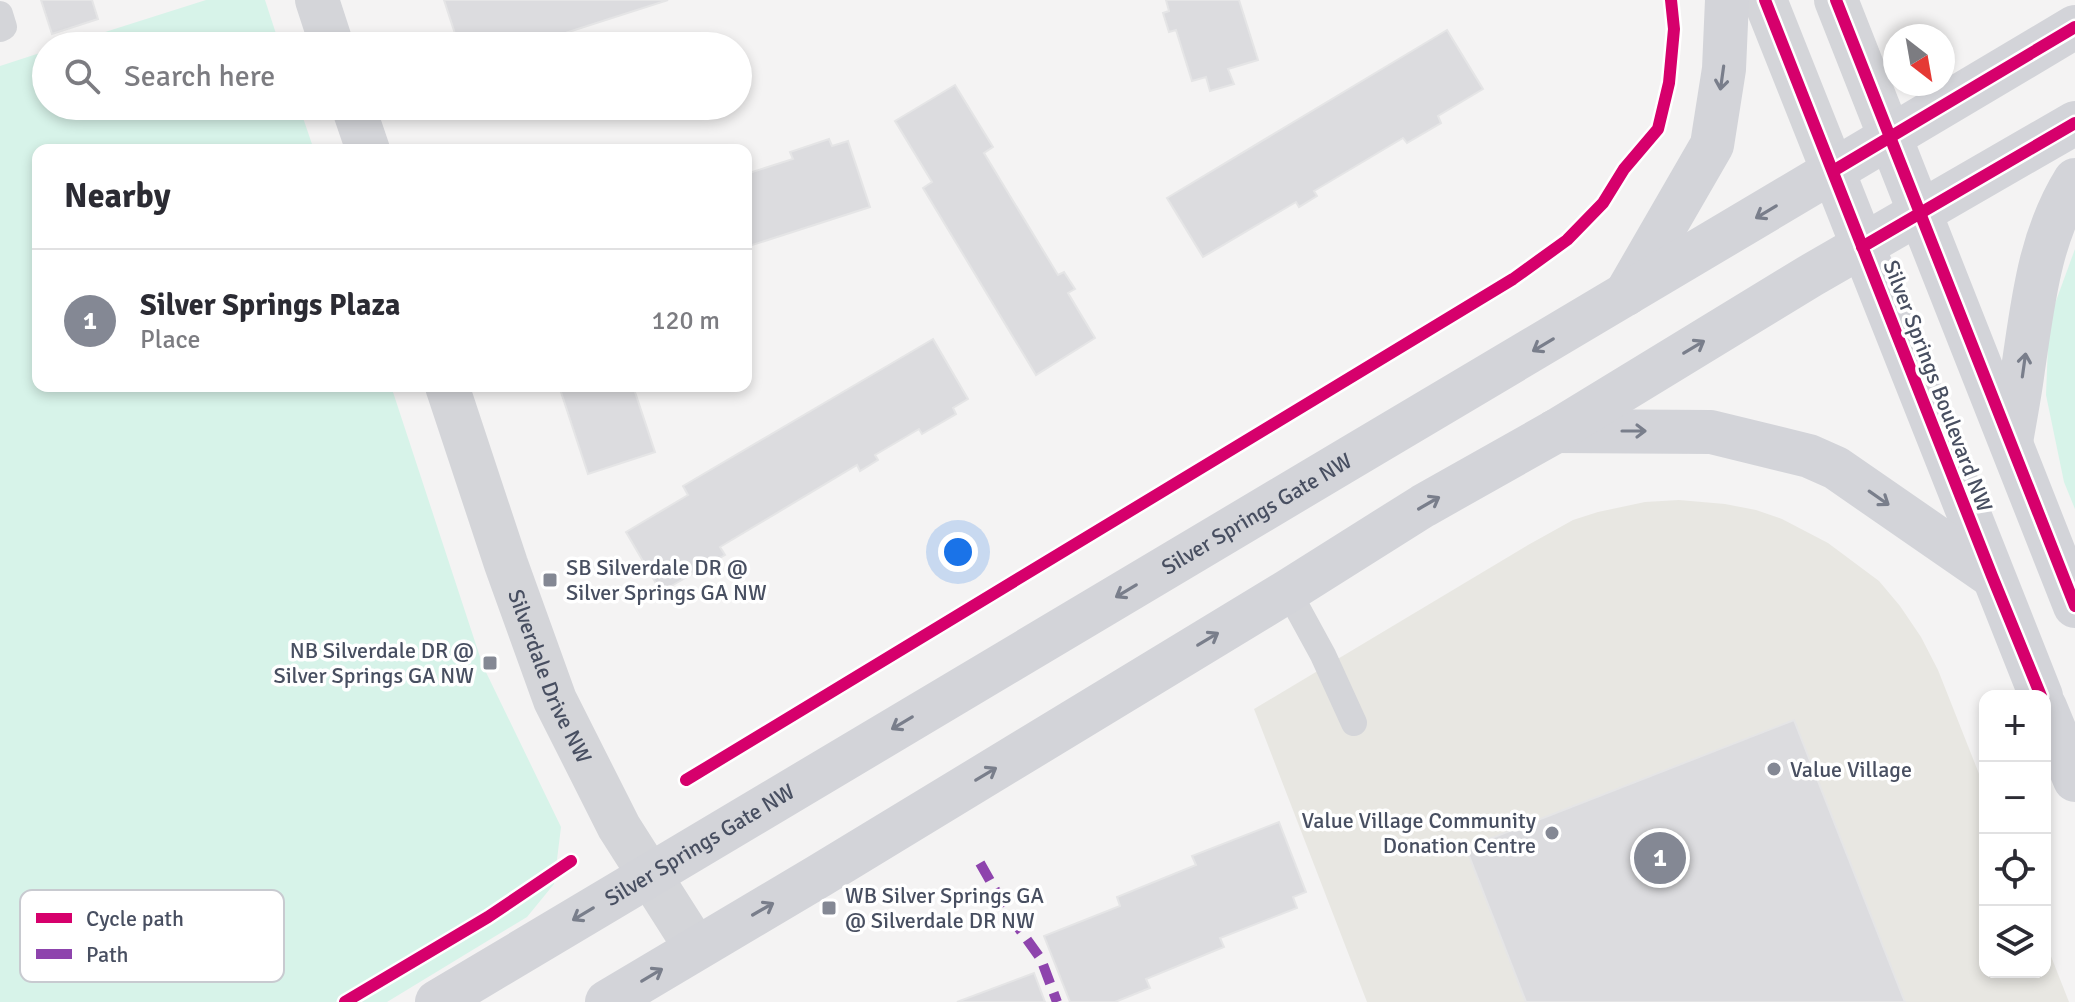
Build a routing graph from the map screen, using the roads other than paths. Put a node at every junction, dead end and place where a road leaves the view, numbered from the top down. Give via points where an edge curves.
1 (317, 0) edge
2 (1727, 0) edge
3 (1765, 0) edge
4 (1836, 0) edge
5 (0, 14) edge
6 (2075, 27) edge
7 (0, 29) edge
8 (327, 32) edge
9 (358, 120) edge
10 (2075, 123) edge
11 (1890, 137) junction
12 (366, 144) edge
13 (1833, 171) junction
14 (2075, 180) edge
15 (1920, 213) junction
16 (1862, 247) junction
17 (1624, 297) junction
18 (449, 392) edge
19 (1556, 431) junction
20 (2011, 442) junction
21 (1992, 576) junction
22 (1288, 591) junction
23 (2075, 606) edge
24 (2039, 690) edge
25 (2051, 722) edge
26 (1354, 723) dead end
27 (2075, 780) edge
28 (650, 874) junction
29 (696, 948) junction
30 (437, 1002) edge
31 (607, 1002) edge

1 - 8 street
2 -> 17 street via 1724,69 1712,145
3 - 13 street, Silver Springs Boulevard NW
4 - 11 street, Silver Springs Boulevard NW
5 - 7 lane
6 - 11 street, Silver Springs Gate NW
9 - 12 street
10 - 15 street
11 - 13 street, Silver Springs Gate NW
11 - 15 street, Silver Springs Boulevard NW
13 - 16 street, Silver Springs Boulevard NW
13 -> 17 street, Silver Springs Gate NW
20 -> 14 street via 2043,251
15 - 16 street
15 - 20 street, Silver Springs Boulevard NW
19 -> 16 street
16 - 21 street, Silver Springs Boulevard NW
17 -> 28 street, Silver Springs Gate NW
18 - 28 street, Silverdale Drive NW via 555,700 619,827
19 -> 21 street via 1711,432 1809,456 1836,468
22 -> 19 street
20 - 23 street, Silver Springs Boulevard NW
21 - 24 street, Silver Springs Boulevard NW
22 - 26 lane
29 -> 22 street
25 - 27 street
28 - 29 street, Silverdale Drive NW
28 -> 30 street, Silver Springs Gate NW
31 -> 29 street

